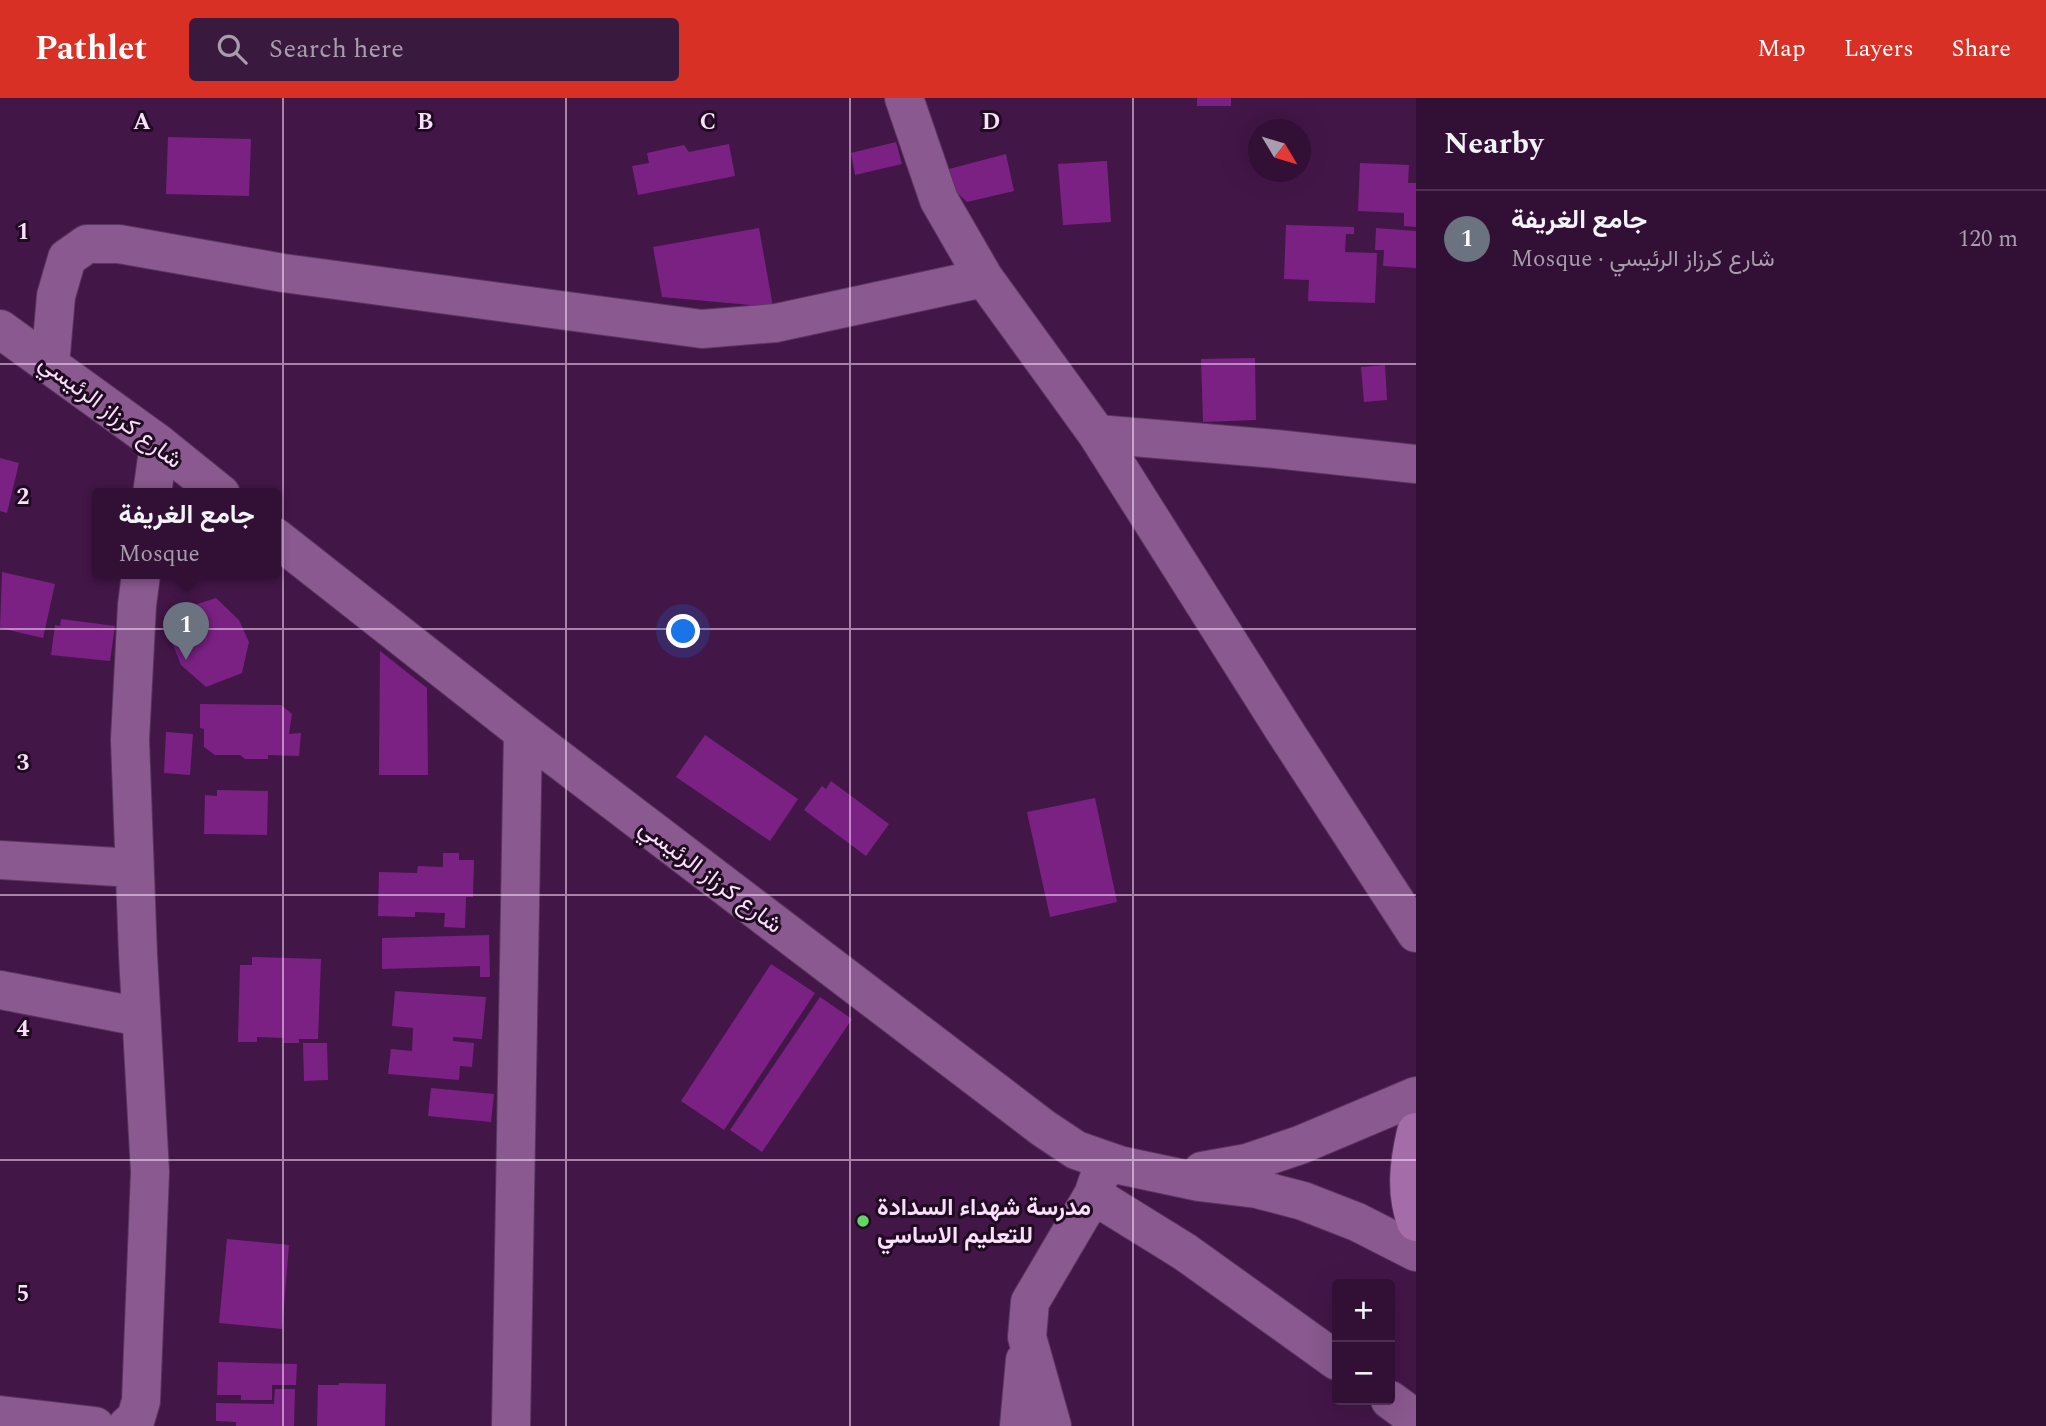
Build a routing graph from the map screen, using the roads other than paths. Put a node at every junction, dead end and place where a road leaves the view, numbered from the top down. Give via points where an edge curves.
1 (904, 98) edge
2 (984, 278) junction
3 (0, 329) edge
4 (50, 365) junction
5 (1097, 434) junction
6 (159, 444) junction
7 (1416, 464) edge
8 (153, 488) edge
9 (214, 488) edge
10 (281, 542) edge
11 (140, 579) edge
12 (523, 733) junction
13 (0, 860) edge
14 (134, 868) junction
15 (1416, 933) edge
16 (0, 990) edge
17 (141, 1017) junction
18 (1416, 1096) edge
19 (1416, 1132) edge
20 (1168, 1175) junction
21 (1099, 1178) junction
22 (1416, 1222) edge
23 (1416, 1252) edge
24 (1027, 1337) junction
25 (1332, 1357) edge
26 (1395, 1404) edge
27 (0, 1415) edge
28 (1416, 1419) edge
29 (46, 1424) edge
30 (95, 1426) edge
31 (127, 1426) edge
32 (511, 1426) edge
33 (1019, 1426) edge
34 (1052, 1426) edge

1 - 2 street via 939,200
2 - 4 street via 776,323 702,329 283,273 118,244 87,244 66,258
2 - 5 street
3 - 4 street, شارع كرزاز الرئيسي
4 - 6 street, شارع كرزاز الرئيسي
5 - 7 street
5 - 15 street
6 - 8 street
6 - 9 street, شارع كرزاز الرئيسي
10 - 12 street, شارع كرزاز الرئيسي
11 - 14 street via 130,740
12 - 21 street, شارع كرزاز الرئيسي via 1076,1150
12 - 32 street
13 - 14 street
14 - 17 street
16 - 17 street
17 - 31 street via 150,1172 141,1401 136,1418
18 - 20 street, شارع كرزاز الرئيسي via 1247,1163
19 - 22 main road via 1408,1186
20 - 21 street, شارع كرزاز الرئيسي
20 - 23 street, شارع كرزاز الرئيسي via 1257,1189 1303,1202 1357,1222
21 - 24 street via 1030,1302
21 - 25 street via 1185,1252
24 - 33 street
24 - 34 street
26 - 28 street
27 - 29 street
29 - 30 street

